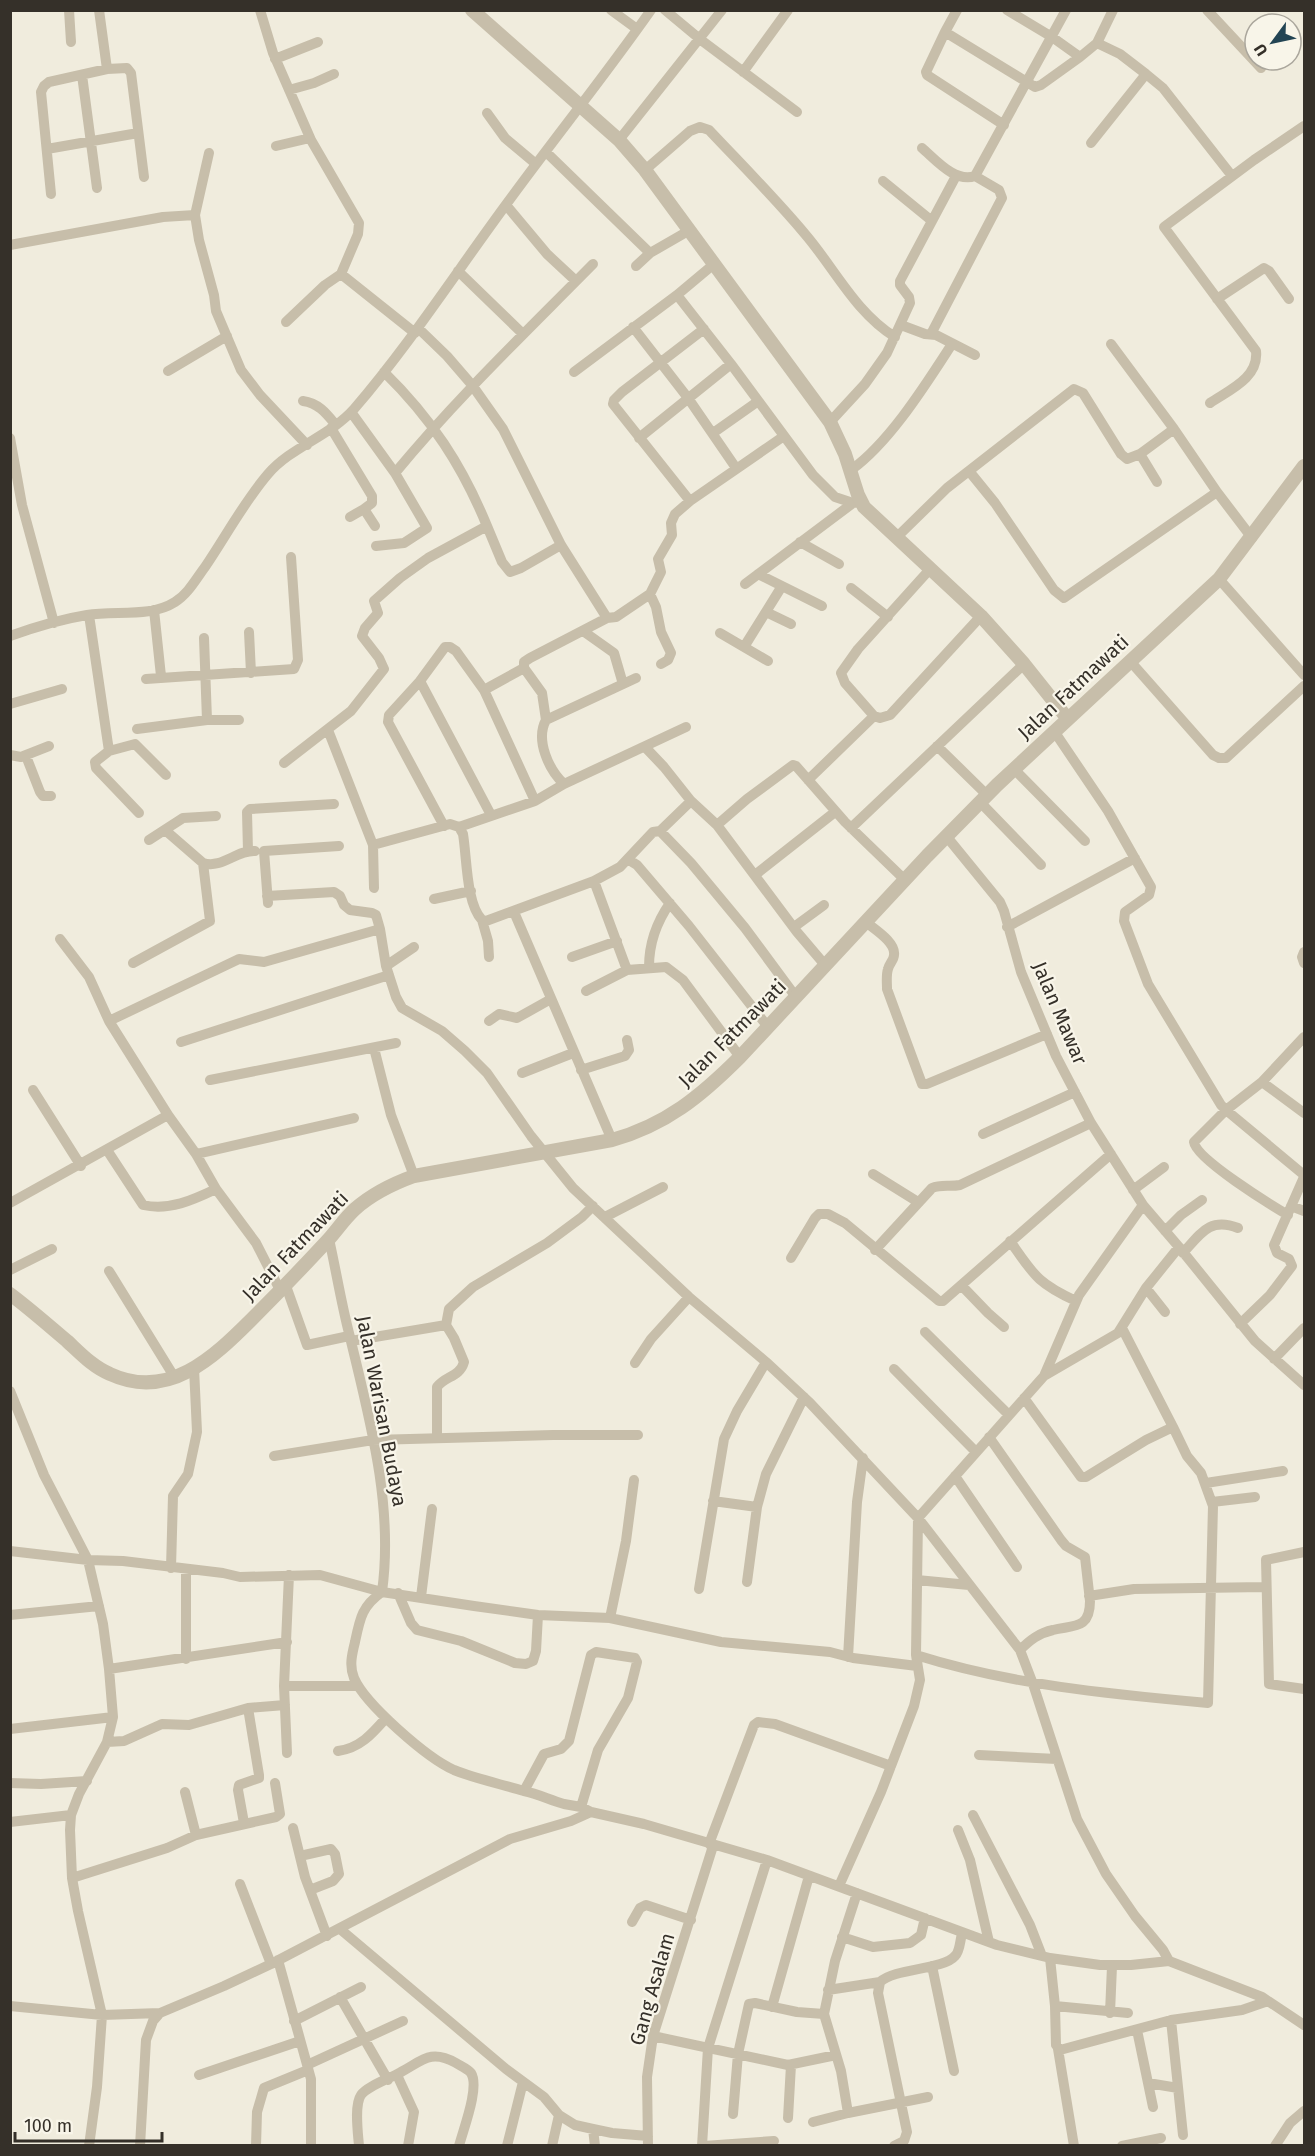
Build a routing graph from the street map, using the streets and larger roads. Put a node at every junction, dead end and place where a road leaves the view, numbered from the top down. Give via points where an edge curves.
1 (69, 10) edge
2 (99, 10) edge
3 (260, 10) edge
4 (472, 10) edge
5 (611, 10) edge
6 (651, 10) edge
7 (665, 10) edge
8 (722, 10) edge
9 (788, 10) edge
10 (957, 10) edge
11 (1008, 10) edge
12 (1066, 10) edge
13 (1113, 10) edge
14 (1206, 10) edge
15 (638, 29) junction
16 (945, 32) junction
17 (1052, 37) junction
18 (701, 40) junction
19 (72, 42) dead end
20 (318, 42) dead end
21 (1097, 43) junction
22 (1243, 49) edge
23 (1080, 57) junction
24 (275, 58) junction
25 (107, 69) junction
26 (742, 72) junction
27 (334, 74) dead end
28 (1146, 74) junction
29 (82, 75) junction
30 (1028, 82) junction
31 (289, 90) junction
32 (581, 106) junction
33 (797, 112) dead end
34 (487, 113) dead end
35 (1004, 125) junction
36 (1305, 126) edge
37 (138, 133) junction
38 (310, 138) junction
39 (619, 140) junction
40 (91, 141) junction
41 (1091, 143) dead end
42 (276, 146) dead end
43 (922, 148) dead end
44 (46, 149) junction
45 (546, 152) junction
46 (209, 153) dead end
47 (536, 164) junction
48 (645, 170) junction
49 (956, 176) junction
50 (975, 176) junction
51 (1232, 176) junction
52 (144, 177) dead end
53 (883, 181) dead end
54 (97, 188) dead end
55 (51, 194) dead end
56 (506, 205) junction
57 (195, 216) junction
58 (932, 221) junction
59 (690, 230) junction
60 (10, 245) edge
61 (650, 253) junction
62 (593, 264) dead end
63 (714, 264) junction
64 (636, 266) dead end
65 (458, 271) junction
66 (341, 273) junction
67 (576, 281) junction
68 (677, 295) junction
69 (1217, 299) junction
70 (1289, 299) dead end
71 (286, 322) dead end
72 (901, 324) junction
73 (633, 327) junction
74 (704, 329) junction
75 (416, 331) junction
76 (523, 334) junction
77 (932, 334) junction
78 (226, 336) junction
79 (895, 337) junction
80 (952, 344) junction
81 (1111, 344) dead end
82 (975, 356) dead end
83 (661, 361) junction
84 (731, 364) junction
85 (168, 371) dead end
86 (384, 372) junction
87 (574, 372) dead end
88 (472, 386) junction
89 (688, 398) junction
90 (303, 401) dead end
91 (757, 402) junction
92 (1210, 404) dead end
93 (351, 412) junction
94 (830, 422) junction
95 (333, 426) junction
96 (433, 427) junction
97 (1174, 429) junction
98 (713, 433) junction
99 (784, 436) junction
100 (10, 438) edge
101 (639, 438) junction
102 (307, 445) junction
103 (1140, 454) junction
104 (1305, 466) edge
105 (736, 468) junction
106 (851, 470) junction
107 (969, 471) junction
108 (395, 472) junction
109 (1157, 483) dead end
110 (1217, 492) junction
111 (690, 501) junction
112 (856, 503) junction
113 (364, 509) junction
114 (350, 517) dead end
115 (375, 526) dead end
116 (487, 526) junction
117 (897, 537) junction
118 (1252, 538) junction
119 (800, 542) junction
120 (561, 545) junction
121 (375, 546) dead end
122 (291, 557) dead end
123 (839, 564) dead end
124 (931, 568) junction
125 (758, 574) junction
126 (1219, 579) junction
127 (745, 584) dead end
128 (782, 586) junction
129 (851, 588) dead end
130 (650, 594) junction
131 (822, 606) dead end
132 (154, 610) junction
133 (766, 612) junction
134 (89, 615) junction
135 (981, 616) junction
136 (888, 617) junction
137 (607, 618) junction
138 (10, 623) edge
139 (54, 623) junction
140 (792, 624) dead end
141 (583, 630) junction
142 (249, 632) dead end
143 (720, 633) dead end
144 (14, 635) edge
145 (204, 638) dead end
146 (744, 647) junction
147 (768, 661) dead end
148 (1130, 661) junction
149 (661, 664) dead end
150 (1024, 664) junction
151 (525, 668) junction
152 (250, 673) junction
153 (205, 675) junction
154 (1305, 675) edge
155 (161, 676) junction
156 (636, 678) dead end
157 (146, 679) dead end
158 (420, 681) junction
159 (623, 684) junction
160 (1305, 686) edge
161 (62, 689) dead end
162 (484, 690) junction
163 (10, 704) edge
164 (874, 716) junction
165 (1067, 718) junction
166 (207, 720) junction
167 (239, 720) dead end
168 (546, 720) junction
169 (686, 727) dead end
170 (137, 729) dead end
171 (328, 730) junction
172 (1054, 731) junction
173 (49, 746) dead end
174 (938, 746) junction
175 (645, 747) junction
176 (109, 751) junction
177 (10, 755) edge
178 (26, 756) junction
179 (284, 763) dead end
180 (1014, 769) junction
181 (166, 775) dead end
182 (808, 780) junction
183 (564, 784) junction
184 (51, 796) dead end
185 (983, 799) junction
186 (535, 801) junction
187 (691, 801) junction
188 (334, 804) dead end
189 (836, 812) junction
190 (139, 813) dead end
191 (216, 816) dead end
192 (491, 816) junction
193 (717, 825) junction
194 (444, 826) junction
195 (459, 827) junction
196 (851, 828) junction
197 (165, 830) junction
198 (660, 831) junction
199 (947, 837) junction
200 (149, 840) dead end
201 (1085, 841) dead end
202 (373, 845) junction
203 (339, 846) dead end
204 (248, 851) junction
205 (264, 851) junction
206 (1135, 858) junction
207 (629, 860) junction
208 (203, 863) junction
209 (1041, 865) dead end
210 (755, 875) junction
211 (905, 880) junction
212 (594, 881) junction
213 (374, 888) dead end
214 (471, 891) junction
215 (434, 899) dead end
216 (670, 903) junction
217 (824, 905) dead end
218 (514, 912) junction
219 (482, 920) junction
220 (866, 921) junction
221 (794, 927) junction
222 (1008, 927) junction
223 (380, 929) junction
224 (60, 939) dead end
225 (617, 941) junction
226 (414, 947) dead end
227 (1305, 952) edge
228 (489, 957) dead end
229 (572, 957) dead end
230 (133, 963) dead end
231 (1305, 963) edge
232 (825, 965) junction
233 (650, 967) junction
234 (388, 970) junction
235 (627, 970) junction
236 (586, 991) dead end
237 (796, 997) junction
238 (551, 999) junction
239 (109, 1021) junction
240 (489, 1021) dead end
241 (768, 1027) junction
242 (1047, 1034) junction
243 (1305, 1037) edge
244 (627, 1040) dead end
245 (181, 1042) dead end
246 (396, 1043) dead end
247 (374, 1048) junction
248 (573, 1053) junction
249 (740, 1057) junction
250 (581, 1070) junction
251 (522, 1073) dead end
252 (210, 1080) dead end
253 (1262, 1082) junction
254 (33, 1090) dead end
255 (1075, 1092) junction
256 (1226, 1110) junction
257 (1305, 1113) edge
258 (168, 1115) junction
259 (354, 1118) dead end
260 (1091, 1123) junction
261 (983, 1134) dead end
262 (612, 1140) junction
263 (107, 1150) junction
264 (196, 1154) junction
265 (544, 1154) junction
266 (1111, 1154) junction
267 (81, 1166) junction
268 (1164, 1167) dead end
269 (873, 1174) dead end
270 (414, 1176) junction
271 (1305, 1176) edge
272 (663, 1187) dead end
273 (216, 1189) junction
274 (1133, 1190) junction
275 (1202, 1200) dead end
276 (918, 1202) junction
277 (10, 1203) edge
278 (1143, 1205) junction
279 (593, 1206) junction
280 (1289, 1210) junction
281 (1305, 1211) edge
282 (605, 1217) junction
283 (1238, 1228) dead end
284 (1165, 1231) junction
285 (329, 1239) junction
286 (1010, 1241) junction
287 (52, 1249) dead end
288 (875, 1250) junction
289 (1181, 1250) junction
290 (791, 1258) dead end
291 (10, 1270) edge
292 (110, 1271) dead end
293 (962, 1286) junction
294 (1146, 1288) junction
295 (283, 1289) junction
296 (10, 1294) edge
297 (689, 1297) junction
298 (1076, 1301) junction
299 (1165, 1312) dead end
300 (1240, 1324) junction
301 (446, 1325) junction
302 (1004, 1327) dead end
303 (1122, 1328) junction
304 (1305, 1328) edge
305 (925, 1332) dead end
306 (350, 1338) junction
307 (1274, 1359) junction
308 (766, 1362) junction
309 (635, 1363) dead end
310 (194, 1368) junction
311 (894, 1369) dead end
312 (1044, 1376) junction
313 (175, 1378) junction
314 (1305, 1385) edge
315 (10, 1391) edge
316 (804, 1397) junction
317 (1024, 1398) junction
318 (1009, 1415) junction
319 (1173, 1427) junction
320 (638, 1435) dead end
321 (989, 1437) junction
322 (437, 1438) junction
323 (373, 1440) junction
324 (976, 1452) junction
325 (274, 1456) dead end
326 (863, 1458) junction
327 (1283, 1471) dead end
328 (955, 1476) junction
329 (634, 1480) dead end
330 (1206, 1483) junction
331 (1255, 1497) dead end
332 (712, 1501) junction
333 (1212, 1502) junction
334 (758, 1507) junction
335 (432, 1509) dead end
336 (918, 1518) junction
337 (10, 1551) edge
338 (1305, 1552) edge
339 (88, 1560) junction
340 (1017, 1567) dead end
341 (171, 1568) junction
342 (186, 1569) junction
343 (289, 1575) junction
344 (917, 1580) junction
345 (747, 1582) dead end
346 (969, 1585) junction
347 (1211, 1587) junction
348 (1264, 1587) dead end
349 (699, 1589) dead end
350 (382, 1592) junction
351 (398, 1593) junction
352 (1089, 1596) junction
353 (421, 1597) junction
354 (99, 1606) junction
355 (10, 1615) edge
356 (538, 1615) junction
357 (610, 1618) junction
358 (286, 1642) junction
359 (1020, 1650) junction
360 (848, 1657) junction
361 (186, 1659) junction
362 (916, 1661) junction
363 (109, 1669) junction
364 (1033, 1684) junction
365 (284, 1686) junction
366 (358, 1686) junction
367 (1305, 1689) edge
368 (285, 1705) junction
369 (248, 1708) junction
370 (113, 1717) junction
371 (386, 1718) junction
372 (10, 1729) edge
373 (107, 1742) junction
374 (338, 1751) dead end
375 (287, 1753) dead end
376 (979, 1755) dead end
377 (1057, 1759) junction
378 (891, 1766) junction
379 (87, 1781) junction
380 (10, 1783) edge
381 (275, 1783) dead end
382 (524, 1791) junction
383 (185, 1792) dead end
384 (581, 1807) junction
385 (591, 1812) junction
386 (70, 1815) junction
387 (973, 1815) dead end
388 (10, 1822) edge
389 (244, 1823) junction
390 (293, 1828) dead end
391 (958, 1830) dead end
392 (196, 1835) junction
393 (711, 1845) junction
394 (300, 1856) junction
395 (767, 1860) junction
396 (809, 1876) junction
397 (72, 1878) junction
398 (240, 1884) dead end
399 (839, 1886) junction
400 (310, 1890) junction
401 (857, 1893) junction
402 (925, 1918) junction
403 (692, 1920) junction
404 (632, 1922) dead end
405 (340, 1929) junction
406 (962, 1934) junction
407 (327, 1936) junction
408 (842, 1937) junction
409 (989, 1942) junction
410 (1046, 1957) junction
411 (1169, 1961) junction
412 (275, 1962) junction
413 (932, 1966) junction
414 (1112, 1966) junction
415 (880, 1982) junction
416 (361, 1987) dead end
417 (828, 1990) junction
418 (340, 1997) junction
419 (1268, 2001) junction
420 (10, 2006) edge
421 (1055, 2006) junction
422 (772, 2007) junction
423 (160, 2013) junction
424 (1110, 2013) junction
425 (1128, 2013) dead end
426 (824, 2014) junction
427 (102, 2015) junction
428 (1171, 2020) junction
429 (294, 2021) junction
430 (403, 2021) dead end
431 (1305, 2025) edge
432 (1137, 2030) junction
433 (654, 2037) junction
434 (363, 2040) junction
435 (300, 2041) junction
436 (708, 2048) junction
437 (1058, 2049) junction
438 (738, 2054) junction
439 (836, 2055) junction
440 (790, 2065) junction
441 (308, 2068) junction
442 (954, 2071) dead end
443 (199, 2075) dead end
444 (392, 2077) junction
445 (523, 2082) junction
446 (1148, 2084) junction
447 (1178, 2088) junction
448 (928, 2097) dead end
449 (902, 2101) junction
450 (1153, 2107) dead end
451 (1305, 2111) edge
452 (848, 2113) junction
453 (733, 2114) dead end
454 (559, 2115) junction
455 (788, 2118) dead end
456 (813, 2122) dead end
457 (593, 2129) junction
458 (1183, 2135) dead end
459 (1161, 2138) dead end
460 (648, 2141) edge
461 (774, 2141) dead end
462 (907, 2142) edge
463 (759, 2143) edge
464 (89, 2145) edge
465 (140, 2145) edge
466 (256, 2145) edge
467 (311, 2145) edge
468 (359, 2145) edge
469 (408, 2145) edge
470 (459, 2145) edge
471 (507, 2145) edge
472 (552, 2145) edge
473 (595, 2145) edge
474 (703, 2145) edge
475 (894, 2145) edge
476 (1074, 2145) edge
477 (1122, 2145) edge
478 (1275, 2145) edge

1 - 19 street
2 - 25 street
3 - 24 street
4 - 32 street
5 - 15 street
6 - 15 street
7 - 18 street
8 - 18 street
9 - 26 street
10 - 16 street
11 - 17 street
12 - 17 street
13 - 21 street
14 - 22 street
15 - 32 street
16 - 30 street
16 - 35 street via 927,75
17 - 23 street
17 - 30 street
18 - 26 street
18 - 39 street
20 - 24 street
21 - 23 street
21 - 28 street via 1120,54
23 - 30 street via 1039,86
24 - 31 street
25 - 29 street
25 - 37 street via 130,70
26 - 33 street
27 - 31 street
28 - 41 street
28 - 51 street via 1163,88
29 - 40 street
29 - 44 street via 49,82 41,92
30 - 35 street
31 - 38 street
32 - 39 street
32 - 45 street
34 - 47 street via 505,138
35 - 50 street
36 - 51 street
37 - 40 street
37 - 52 street
38 - 42 street
38 - 66 street via 359,223
39 - 48 street
40 - 44 street
40 - 54 street
43 - 49 street
44 - 55 street
45 - 47 street
45 - 61 street
46 - 57 street
47 - 56 street
48 - 59 street
48 - 79 street via 690,131 700,127 709,130 806,235 872,320
49 - 50 street
49 - 58 street
50 - 77 street via 999,190 1002,198
51 - 69 street via 1164,227
53 - 58 street
56 - 65 street
56 - 67 street via 547,254
57 - 60 street via 163,217
57 - 78 street via 216,311
58 - 72 street via 900,281 910,303
59 - 61 street
59 - 63 street
61 - 64 street
62 - 67 street
63 - 68 street
63 - 94 street
65 - 75 street
65 - 76 street
66 - 71 street
66 - 75 street
67 - 76 street
68 - 73 street
68 - 74 street
69 - 70 street via 1264,268
69 - 92 street via 1256,351 1257,361 1249,376
72 - 77 street
72 - 79 street
73 - 83 street
73 - 87 street
74 - 83 street
74 - 84 street
75 - 86 street
75 - 88 street via 447,356
76 - 88 street
77 - 80 street
78 - 85 street
78 - 102 street via 246,378
79 - 94 street via 865,384
80 - 82 street
80 - 106 street via 884,438
81 - 97 street
83 - 89 street
83 - 101 street via 614,400 616,409
84 - 89 street
84 - 91 street
86 - 93 street
86 - 96 street
88 - 96 street
88 - 120 street via 503,429
89 - 98 street
89 - 101 street
90 - 95 street via 317,406
91 - 98 street
91 - 99 street
93 - 95 street
93 - 108 street
94 - 106 street
95 - 102 street
95 - 113 street via 372,496 372,503
96 - 108 street
96 - 116 street via 462,471
97 - 103 street
97 - 110 street
98 - 105 street
99 - 105 street
99 - 112 street via 813,476 835,497
100 - 139 street via 22,505
101 - 111 street
102 - 132 street via 275,466 259,485 192,586 176,602
103 - 107 street via 1124,458 1083,393 1074,388
103 - 109 street
104 - 118 street, Jalan Fatmawati
105 - 111 street
106 - 112 street
107 - 110 street via 1054,590 1064,598
107 - 117 street
108 - 121 street via 427,528 404,543
110 - 118 street
111 - 130 street via 672,519 672,535 658,559 661,572
112 - 117 street
112 - 119 street
113 - 114 street
113 - 115 street
116 - 120 street via 510,572
116 - 171 street via 429,558 374,601 378,613 362,636 384,669 351,711
117 - 124 street
118 - 126 street, Jalan Fatmawati
119 - 123 street
119 - 125 street
120 - 137 street
122 - 152 street via 297,665 289,670
124 - 135 street
124 - 136 street
125 - 127 street
125 - 128 street
126 - 148 street, Jalan Fatmawati
126 - 154 street
128 - 131 street
128 - 133 street
129 - 136 street
130 - 137 street via 616,617
130 - 149 street via 671,653
132 - 134 street
132 - 155 street
133 - 140 street
133 - 146 street
134 - 139 street
134 - 176 street
135 - 150 street
135 - 164 street via 890,715
136 - 164 street via 841,673
137 - 141 street
138 - 144 street
139 - 144 street
141 - 151 street via 530,658 524,663
141 - 159 street via 614,653
142 - 152 street
143 - 146 street
145 - 153 street
146 - 147 street
148 - 160 street via 1219,758 1226,758
148 - 165 street, Jalan Fatmawati
150 - 165 street
150 - 174 street
151 - 162 street
151 - 168 street via 542,693
152 - 153 street
153 - 155 street
153 - 166 street
155 - 157 street
156 - 159 street
158 - 162 street via 445,647 450,647
158 - 192 street
158 - 194 street via 389,715 388,722
159 - 168 street
161 - 163 street
162 - 186 street
164 - 182 street
165 - 172 street, Jalan Fatmawati
166 - 167 street
166 - 170 street
168 - 183 street via 541,738 547,758
169 - 175 street
171 - 179 street
171 - 202 street
172 - 180 street, Jalan Fatmawati
172 - 206 street
173 - 178 street
174 - 185 street
174 - 196 street
175 - 183 street
175 - 187 street
176 - 181 street via 135,744
176 - 190 street via 95,766
177 - 178 street
178 - 184 street via 41,794
180 - 185 street, Jalan Fatmawati
180 - 201 street
182 - 189 street
182 - 193 street via 796,766 789,766
183 - 186 street
185 - 199 street, Jalan Fatmawati
185 - 209 street
186 - 192 street
187 - 193 street
187 - 198 street
188 - 204 street via 248,810
189 - 196 street
189 - 210 street
191 - 197 street via 183,818
192 - 195 street
193 - 210 street
194 - 195 street
194 - 202 street
195 - 214 street
196 - 211 street
197 - 200 street
197 - 208 street
198 - 207 street via 653,832
198 - 237 street via 745,928
199 - 211 street, Jalan Fatmawati
199 - 222 street, Jalan Mawar via 1000,902
202 - 213 street
203 - 205 street
204 - 205 street
204 - 208 street via 213,865
205 - 223 street via 267,899 334,892 350,910 376,915
206 - 222 street
206 - 256 street via 1151,890 1125,912 1124,921 1148,984
207 - 212 street
207 - 216 street
208 - 230 street via 210,921
210 - 221 street
211 - 220 street, Jalan Fatmawati
212 - 218 street
212 - 225 street
214 - 215 street
214 - 219 street
216 - 233 street via 653,935
216 - 241 street
217 - 221 street
218 - 219 street
218 - 238 street
219 - 228 street
220 - 232 street, Jalan Fatmawati
220 - 242 street via 893,949 887,989 922,1084
221 - 232 street
222 - 242 street, Jalan Mawar via 1021,972
223 - 234 street
223 - 239 street via 264,962 239,959
224 - 239 street via 89,977
225 - 229 street
225 - 235 street
226 - 234 street
227 - 231 street
232 - 237 street, Jalan Fatmawati
233 - 235 street
233 - 249 street via 666,967 683,980
234 - 245 street
234 - 265 street via 402,1008 442,1031 487,1073
235 - 236 street
237 - 241 street, Jalan Fatmawati
238 - 240 street via 517,1018 499,1014
238 - 248 street
239 - 258 street
241 - 249 street, Jalan Fatmawati
242 - 255 street, Jalan Mawar
243 - 253 street
244 - 250 street via 626,1056
246 - 247 street
247 - 252 street
247 - 270 street via 391,1114
248 - 250 street
248 - 251 street
249 - 262 street, Jalan Fatmawati via 683,1108 635,1134
250 - 262 street
253 - 256 street
253 - 257 street
254 - 267 street
255 - 260 street, Jalan Mawar
255 - 261 street
256 - 271 street
256 - 280 street via 1196,1140 1194,1148 1257,1196
258 - 263 street
258 - 264 street
259 - 264 street
260 - 266 street, Jalan Mawar
260 - 276 street via 960,1185 932,1188
262 - 265 street, Jalan Fatmawati
263 - 267 street
263 - 273 street via 143,1205 181,1204
264 - 273 street
265 - 270 street, Jalan Fatmawati
265 - 279 street
266 - 274 street, Jalan Mawar
266 - 286 street
267 - 277 street
268 - 274 street
269 - 276 street
270 - 285 street, Jalan Fatmawati via 377,1192 354,1210
271 - 280 street
272 - 282 street
273 - 295 street via 256,1243
274 - 278 street, Jalan Mawar
275 - 284 street
276 - 288 street
278 - 284 street, Jalan Mawar
278 - 298 street
279 - 282 street
279 - 301 street via 547,1243 473,1287 449,1309
280 - 281 street
280 - 300 street via 1274,1249 1289,1259 1292,1266
282 - 297 street
283 - 289 street via 1218,1223 1210,1226
284 - 289 street, Jalan Mawar
285 - 295 street, Jalan Fatmawati
285 - 306 street, Jalan Warisan Budaya
286 - 293 street
286 - 298 street via 1034,1276
287 - 291 street
288 - 290 street via 845,1223 824,1213 815,1218
288 - 293 street via 939,1301
289 - 294 street
289 - 300 street, Jalan Mawar
292 - 313 street
293 - 302 street
294 - 299 street
294 - 303 street
295 - 306 street via 307,1345
295 - 310 street, Jalan Fatmawati via 217,1353
296 - 313 street, Jalan Fatmawati via 109,1374 132,1382
297 - 308 street
297 - 309 street
298 - 312 street
300 - 307 street, Jalan Mawar
301 - 306 street
301 - 322 street via 464,1362 459,1373 437,1387
303 - 312 street
303 - 319 street
304 - 307 street
305 - 318 street
306 - 323 street, Jalan Warisan Budaya
307 - 314 street, Jalan Mawar
308 - 316 street
308 - 332 street via 724,1439
310 - 313 street, Jalan Fatmawati
310 - 341 street via 197,1432 188,1474 173,1496
311 - 324 street
312 - 317 street
315 - 339 street via 44,1475
316 - 326 street
316 - 334 street via 766,1474
317 - 318 street
317 - 319 street via 1081,1478
318 - 321 street
319 - 330 street
320 - 322 street
321 - 324 street
321 - 352 street via 1061,1540 1084,1557
322 - 323 street
323 - 325 street
323 - 350 street, Jalan Warisan Budaya via 385,1528
324 - 328 street
326 - 336 street
326 - 360 street
327 - 330 street
328 - 336 street
328 - 340 street
329 - 357 street
330 - 333 street
331 - 333 street
332 - 334 street
332 - 349 street
333 - 347 street
334 - 345 street
335 - 353 street
336 - 344 street
336 - 346 street
337 - 339 street
338 - 367 street via 1266,1560 1269,1684
339 - 341 street
339 - 354 street
341 - 342 street
342 - 343 street via 246,1577
342 - 361 street
343 - 350 street via 320,1575
343 - 358 street
344 - 346 street
344 - 362 street
346 - 359 street
347 - 348 street
347 - 352 street via 1134,1589
347 - 364 street via 1208,1703
350 - 351 street
350 - 366 street via 369,1601 358,1623 351,1668
351 - 353 street
351 - 356 street via 417,1630 461,1641 515,1663 533,1661
352 - 359 street via 1090,1608 1084,1623 1036,1636
353 - 356 street
354 - 355 street
354 - 363 street
356 - 357 street
357 - 360 street via 721,1642
358 - 361 street
358 - 365 street
359 - 364 street
360 - 362 street
361 - 363 street
362 - 364 street
362 - 378 street via 920,1680 914,1706
363 - 370 street
364 - 377 street
365 - 366 street
365 - 368 street
366 - 371 street
368 - 369 street
368 - 375 street
369 - 373 street via 189,1725 162,1724 124,1741
369 - 389 street via 259,1778 239,1785
370 - 372 street
370 - 373 street
371 - 374 street via 362,1743
371 - 382 street via 435,1760
373 - 379 street
376 - 377 street
377 - 411 street via 1077,1819 1106,1874
378 - 393 street, Gang Asalam via 775,1724 758,1722
378 - 399 street
379 - 380 street
379 - 386 street
381 - 389 street via 280,1814
382 - 384 street
382 - 384 street via 544,1754 561,1749 569,1741 591,1655 596,1652 635,1658 638,1662 628,1698 598,1750
383 - 392 street
384 - 385 street
385 - 393 street
385 - 405 street via 510,1839
386 - 388 street
386 - 397 street
387 - 410 street
389 - 392 street
390 - 394 street
391 - 409 street via 970,1860
392 - 397 street
393 - 395 street
393 - 403 street, Gang Asalam
394 - 400 street
394 - 400 street via 331,1850 338,1865 339,1874 333,1881
395 - 396 street
395 - 436 street
396 - 399 street
396 - 422 street
397 - 427 street
398 - 412 street
399 - 401 street
400 - 407 street
401 - 402 street
401 - 408 street
402 - 406 street
402 - 408 street via 921,1935 910,1943 873,1947
403 - 404 street via 646,1905
403 - 433 street, Gang Asalam
405 - 407 street
405 - 445 street
406 - 409 street
406 - 413 street via 956,1956
407 - 412 street
408 - 417 street
409 - 410 street
410 - 414 street
410 - 421 street
411 - 414 street
411 - 419 street
412 - 423 street
412 - 429 street
413 - 415 street
413 - 442 street
414 - 424 street
415 - 417 street
415 - 449 street via 878,1993
416 - 418 street
417 - 426 street
418 - 429 street
418 - 434 street
419 - 428 street via 1242,2010
419 - 431 street
420 - 427 street
421 - 424 street
421 - 437 street
422 - 426 street
422 - 438 street via 748,2005
423 - 427 street
423 - 465 street via 146,2040
424 - 425 street
426 - 439 street
427 - 464 street
428 - 432 street
428 - 447 street
429 - 435 street
430 - 434 street
432 - 437 street
432 - 446 street
433 - 436 street
433 - 460 street, Gang Asalam via 647,2077
434 - 441 street
434 - 444 street
435 - 441 street
435 - 443 street
436 - 438 street
436 - 474 street
437 - 476 street
438 - 440 street
438 - 453 street
439 - 440 street
439 - 452 street
440 - 455 street
441 - 466 street via 264,2088 257,2112
441 - 467 street
444 - 468 street via 359,2098
444 - 469 street via 414,2112
444 - 470 street via 437,2055 470,2072 474,2081 472,2097
445 - 454 street via 544,2097
445 - 471 street
446 - 447 street
446 - 450 street
447 - 458 street
448 - 449 street
449 - 452 street
449 - 462 street
451 - 478 street via 1290,2123
452 - 456 street
454 - 457 street via 575,2125
454 - 472 street
457 - 460 street
457 - 473 street
459 - 477 street
461 - 463 street
462 - 475 street
463 - 474 street

